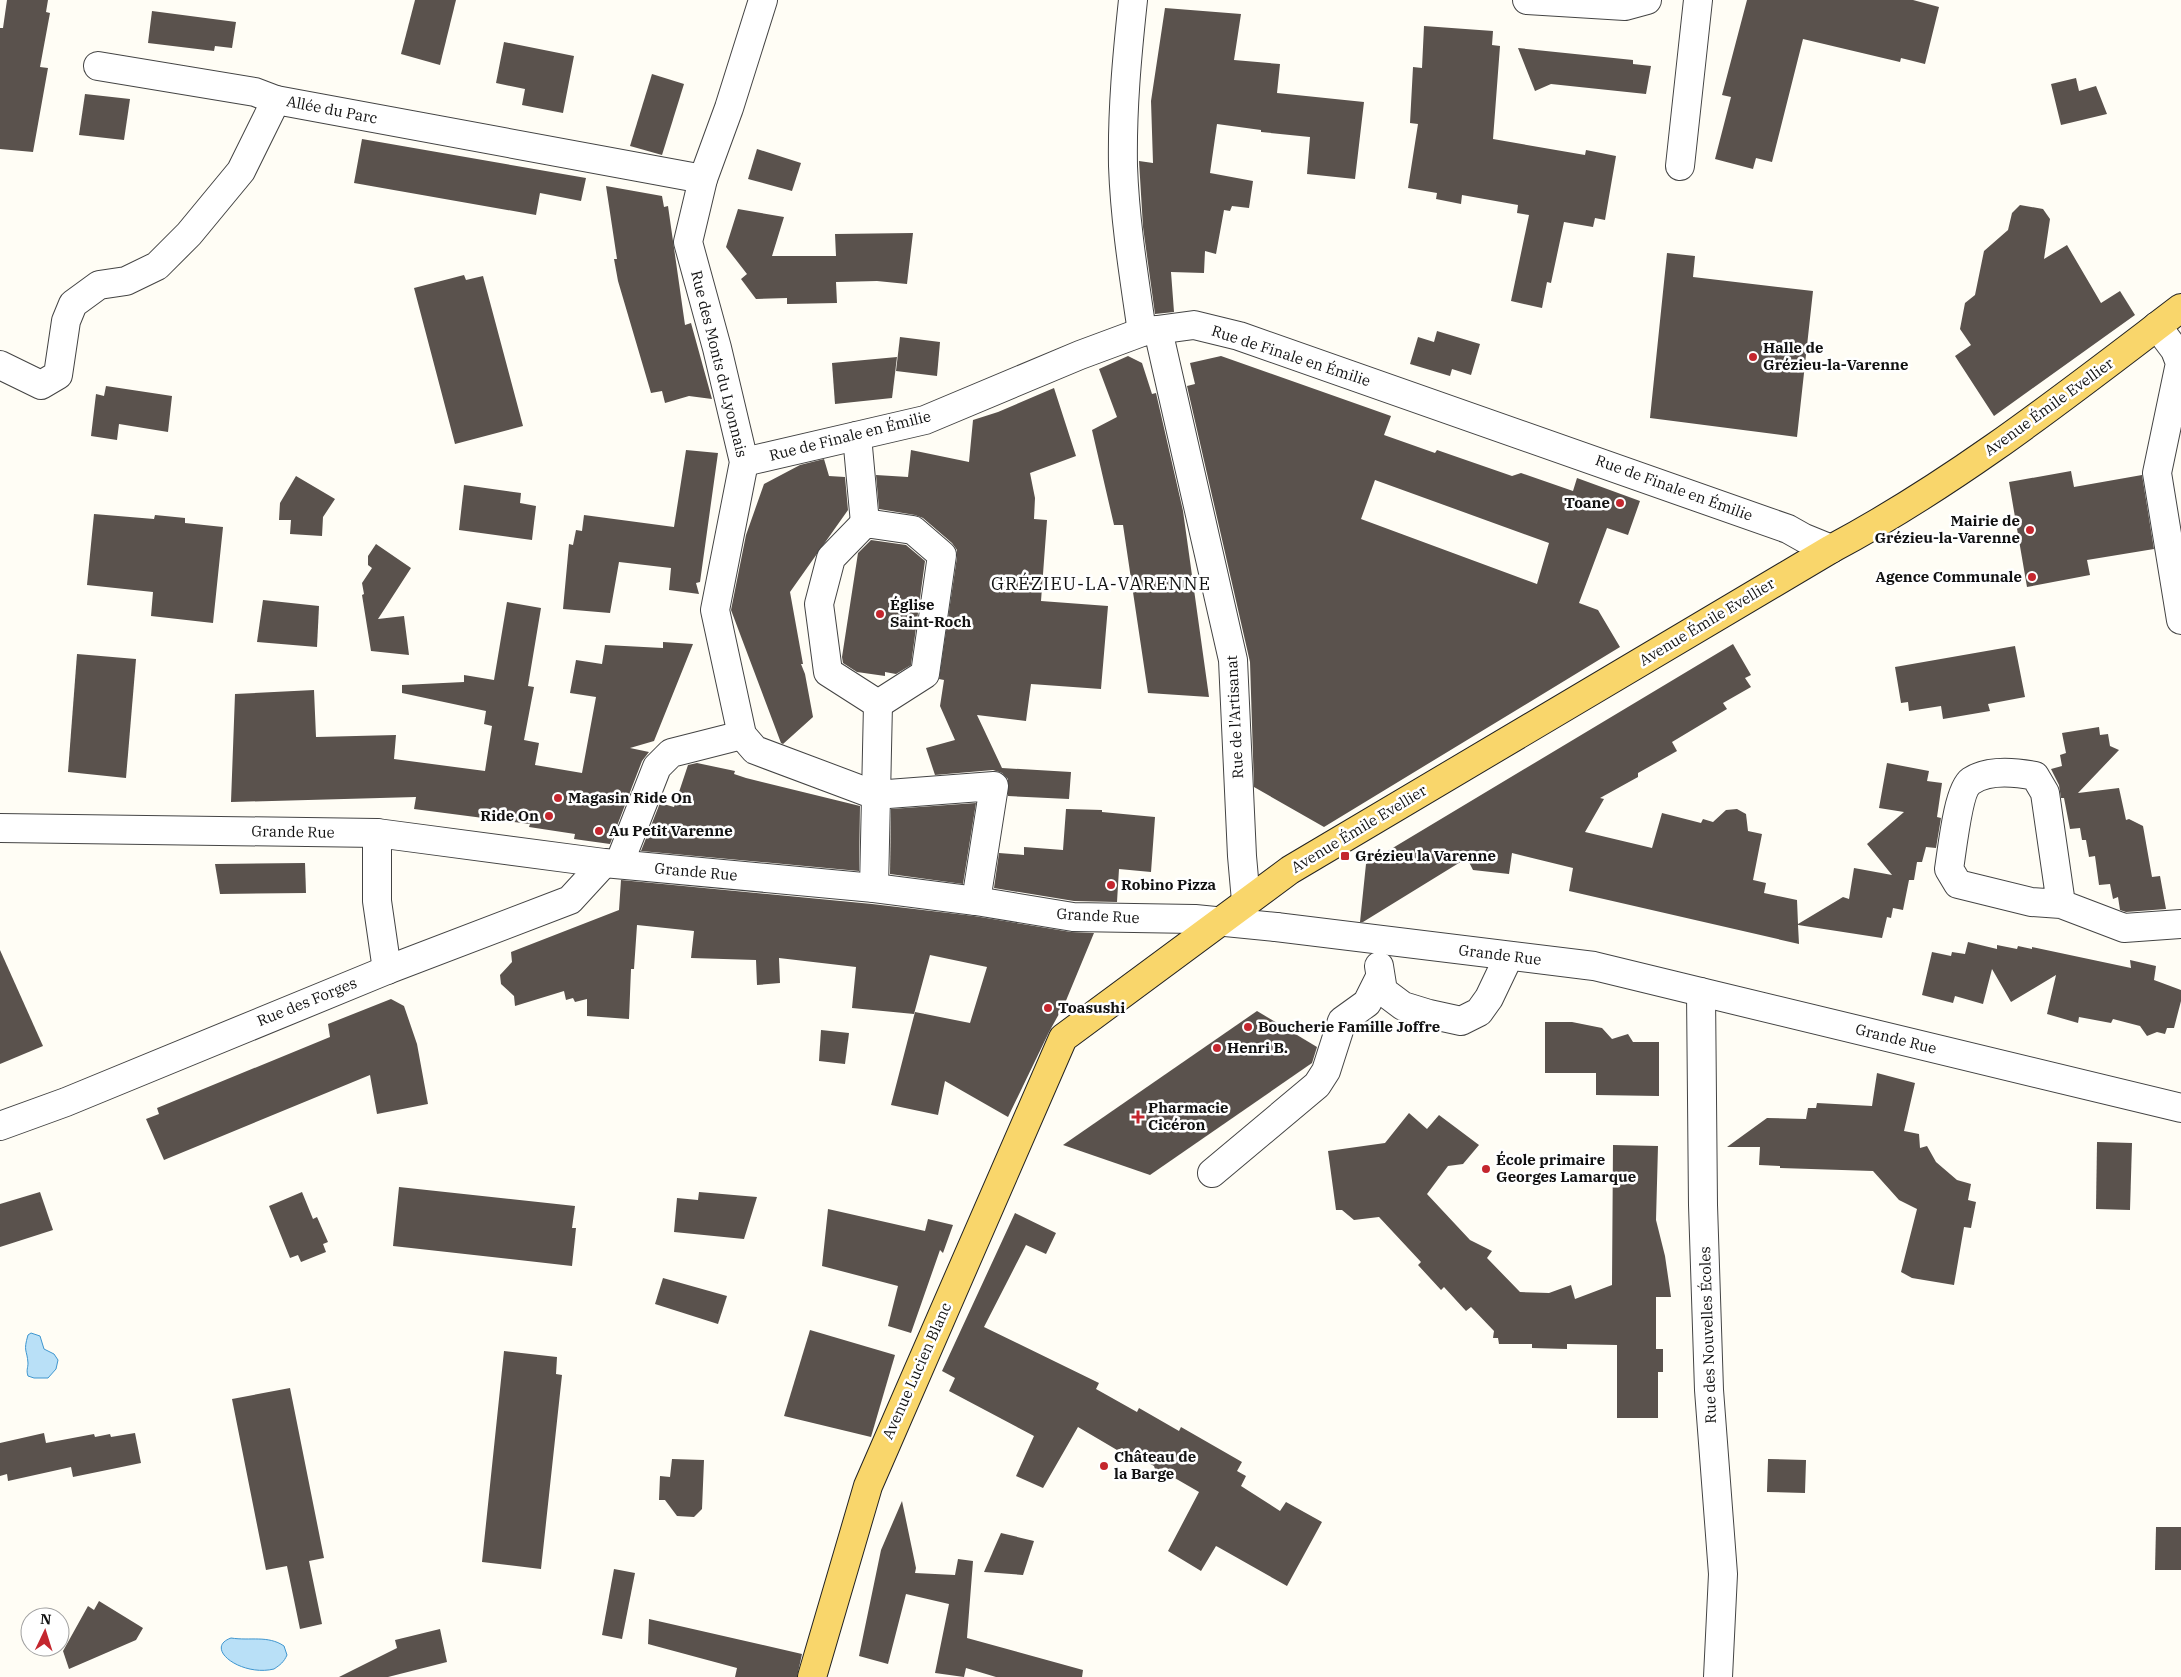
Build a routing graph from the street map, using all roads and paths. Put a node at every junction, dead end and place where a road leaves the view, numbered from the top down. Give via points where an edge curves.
1 (763, 0) edge
2 (1133, 0) edge
3 (1527, 0) edge
4 (1647, 0) edge
5 (1698, 0) edge
6 (98, 66) dead end
7 (276, 100) junction
8 (1680, 166) dead end
9 (702, 179) junction
10 (2181, 308) edge
11 (2158, 326) junction
12 (1150, 331) junction
13 (0, 365) edge
14 (857, 436) junction
15 (744, 462) junction
16 (865, 522) junction
17 (1831, 549) junction
18 (2181, 620) edge
19 (878, 704) junction
20 (742, 735) junction
21 (875, 795) junction
22 (0, 828) edge
23 (377, 833) junction
24 (611, 864) junction
25 (874, 888) junction
26 (976, 901) junction
27 (1246, 901) junction
28 (2061, 904) junction
29 (1222, 920) junction
30 (2181, 924) edge
31 (1376, 939) junction
32 (1509, 956) junction
33 (387, 970) junction
34 (1380, 977) junction
35 (1701, 992) junction
36 (2181, 1108) edge
37 (0, 1126) edge
38 (1212, 1173) dead end
39 (812, 1677) edge
40 (1718, 1677) edge

1 - 9 street, Rue des Monts du Lyonnais via 729,108
2 - 12 street, Rue de l'Artisanat via 1124,77 1123,168 1131,258
3 - 4 street via 1625,6
5 - 8 street
6 - 7 street via 254,92
7 - 9 street, Allée du Parc
7 - 13 street, Allée du Parc via 241,171 189,234 157,266 126,282 98,285 72,304 66,321 58,375 41,385
9 - 15 street, Rue des Monts du Lyonnais via 688,242
10 - 11 main road, Avenue Émile Evellier
11 - 17 main road, Avenue Émile Evellier via 1991,451 1877,524
11 - 18 street via 2180,363 2158,474
12 - 14 street, Rue de Finale en Émilie via 1080,355 925,420
12 - 17 street, Rue de Finale en Émilie via 1194,325 1240,336 1788,528
12 - 27 street, Rue de l'Artisanat via 1234,660
14 - 15 street, Rue de Finale en Émilie
14 - 16 street
15 - 20 street, Rue des Monts du Lyonnais via 715,610
16 - 19 street via 831,558 819,604 828,672
16 - 19 street via 913,530 942,554 925,674
17 - 27 main road, Avenue Émile Evellier via 1290,870
19 - 21 street
20 - 21 street via 756,750
20 - 24 street via 671,753 657,767
21 - 25 street
21 - 26 street via 994,786
22 - 23 street, Grande Rue
23 - 24 street, Grande Rue
23 - 33 street via 377,901
24 - 25 street, Grande Rue
24 - 33 street, Rue des Forges via 570,900
25 - 26 street, Grande Rue
26 - 29 street, Grande Rue via 1073,917
27 - 29 main road, Avenue Émile Evellier
28 - 28 street via 2046,794 2035,776 2013,772 1991,774 1970,781 1962,793 1949,869 1958,884 2030,902
28 - 30 street via 2124,928
29 - 31 street, Grande Rue
29 - 39 main road, Avenue Lucien Blanc via 1064,1038 868,1486
31 - 32 street, Grande Rue
31 - 34 street
32 - 34 street via 1479,1012 1461,1021 1403,1006 1382,991
32 - 35 street, Grande Rue via 1594,966
33 - 37 street, Rue des Forges
34 - 38 street via 1367,1003 1342,1021 1326,1071 1317,1085
35 - 36 street, Grande Rue
35 - 40 street, Rue des Nouvelles Écoles via 1709,1390 1723,1574

